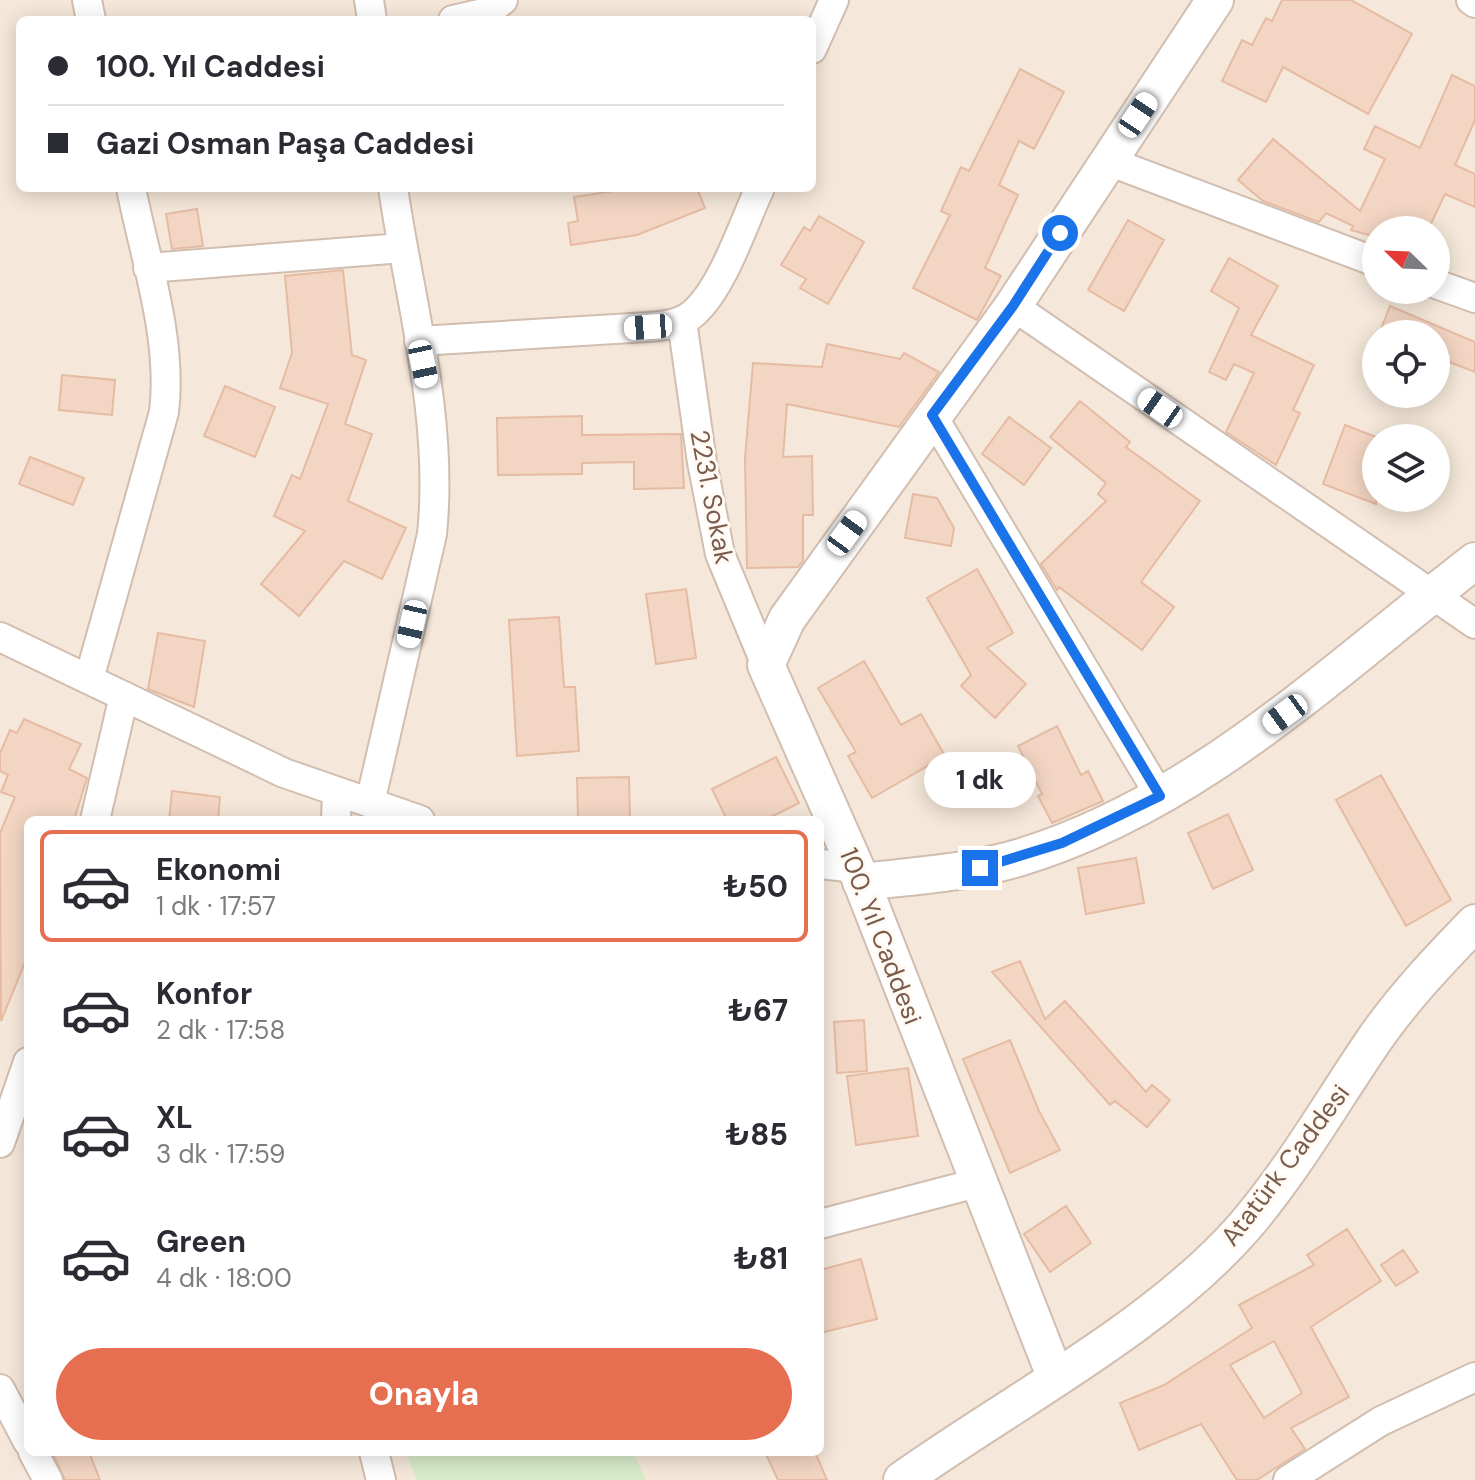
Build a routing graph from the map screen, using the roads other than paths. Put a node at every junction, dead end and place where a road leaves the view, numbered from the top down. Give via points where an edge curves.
1 (503, 0) edge
2 (834, 0) edge
3 (1215, 0) edge
4 (470, 16) edge
5 (816, 40) edge
6 (1108, 161) junction
7 (132, 192) edge
8 (394, 192) edge
9 (758, 192) edge
10 (402, 248) junction
11 (1362, 257) edge
12 (148, 268) junction
13 (1450, 289) edge
14 (1475, 298) edge
15 (1013, 306) junction
16 (682, 321) junction
17 (419, 341) junction
18 (932, 415) junction
19 (1475, 561) edge
20 (1434, 593) junction
21 (1475, 624) edge
22 (0, 637) edge
23 (766, 665) junction
24 (89, 679) junction
25 (124, 696) junction
26 (337, 792) junction
27 (1160, 796) junction
28 (370, 803) junction
29 (96, 816) edge
30 (336, 816) edge
31 (408, 816) edge
32 (824, 865) edge
33 (859, 875) junction
34 (1475, 923) edge
35 (24, 1074) edge
36 (0, 1143) edge
37 (977, 1183) junction
38 (824, 1223) edge
39 (1055, 1376) junction
40 (1475, 1377) edge
41 (0, 1389) edge
42 (24, 1434) edge
43 (35, 1456) edge
44 (375, 1456) edge
45 (48, 1480) edge
46 (381, 1480) edge
47 (902, 1480) edge
48 (1288, 1480) edge

1 - 4 street via 488,12
2 - 5 street
3 - 6 street
6 - 11 street
6 - 15 street
7 - 12 street
8 - 10 street
9 - 16 street via 713,288
10 - 12 street
10 - 17 street
12 - 24 street via 165,366 164,412
13 - 14 street
15 - 18 street
15 - 20 street
16 - 17 street
16 - 23 street, 2231. Sokak via 720,554
17 - 28 street via 432,408 432,534
18 - 23 street via 787,619
18 - 27 street
19 - 20 street
20 - 21 street
20 - 27 street via 1227,757
22 - 24 street
23 - 33 street, 100. Yıl Caddesi
24 - 25 street
25 - 26 street via 284,773
25 - 29 street
26 - 28 street
26 - 30 street
27 - 33 street via 1062,843 980,868
28 - 31 street
32 - 33 street
33 - 37 street, 100. Yıl Caddesi
34 - 39 street, Atatürk Caddesi via 1373,1042 1333,1106 1243,1227 1169,1297
35 - 36 street
37 - 38 street
37 - 39 street, 100. Yıl Caddesi
39 - 47 street, Atatürk Caddesi
40 - 48 street via 1381,1421
41 - 42 street
43 - 45 street
44 - 46 street

